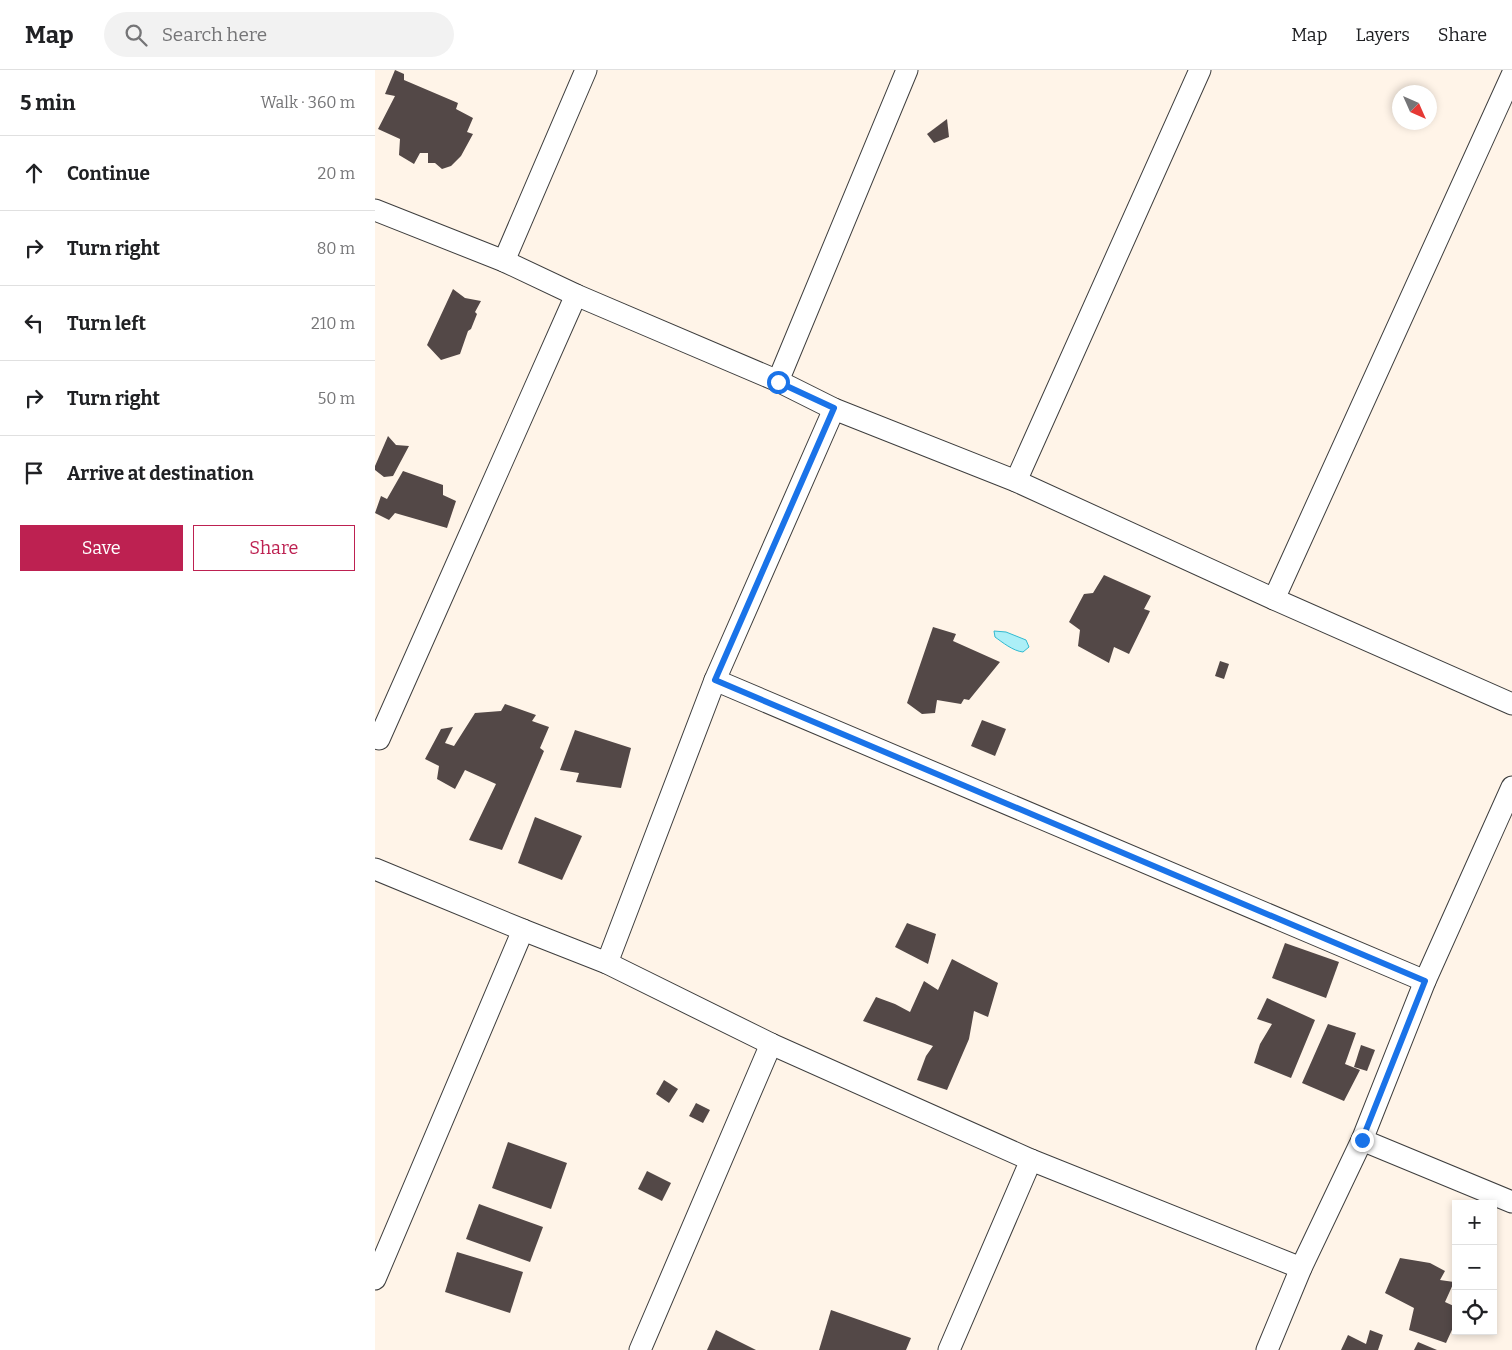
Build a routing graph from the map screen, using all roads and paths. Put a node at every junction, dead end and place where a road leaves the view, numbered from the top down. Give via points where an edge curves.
1 (586, 70) edge
2 (907, 70) edge
3 (1200, 70) edge
4 (1512, 75) edge
5 (375, 210) edge
6 (504, 261) junction
7 (576, 296) junction
8 (778, 382) junction
9 (834, 408) junction
10 (1016, 481) junction
11 (1274, 599) junction
12 (715, 680) junction
13 (1512, 704) edge
14 (379, 739) dead end
15 (1512, 787) edge
16 (375, 869) edge
17 (523, 930) junction
18 (607, 964) junction
19 (1425, 981) junction
20 (771, 1044) junction
21 (1362, 1140) junction
22 (1031, 1160) junction
23 (1512, 1202) edge
24 (1301, 1268) junction
25 (375, 1279) edge
26 (640, 1350) edge
27 (949, 1350) edge
28 (1267, 1350) edge

1 - 6 street
2 - 8 street
3 - 10 street
4 - 11 street
5 - 6 street
6 - 7 street
7 - 8 street
7 - 14 street
8 - 9 street
9 - 10 street
9 - 12 street
10 - 11 street
11 - 13 street
12 - 18 street
12 - 19 street
15 - 19 street
16 - 17 street
17 - 18 street
17 - 25 street
18 - 20 street
19 - 21 street
20 - 22 street
20 - 26 street
21 - 23 street
21 - 24 street
22 - 24 street
22 - 27 street
24 - 28 street

